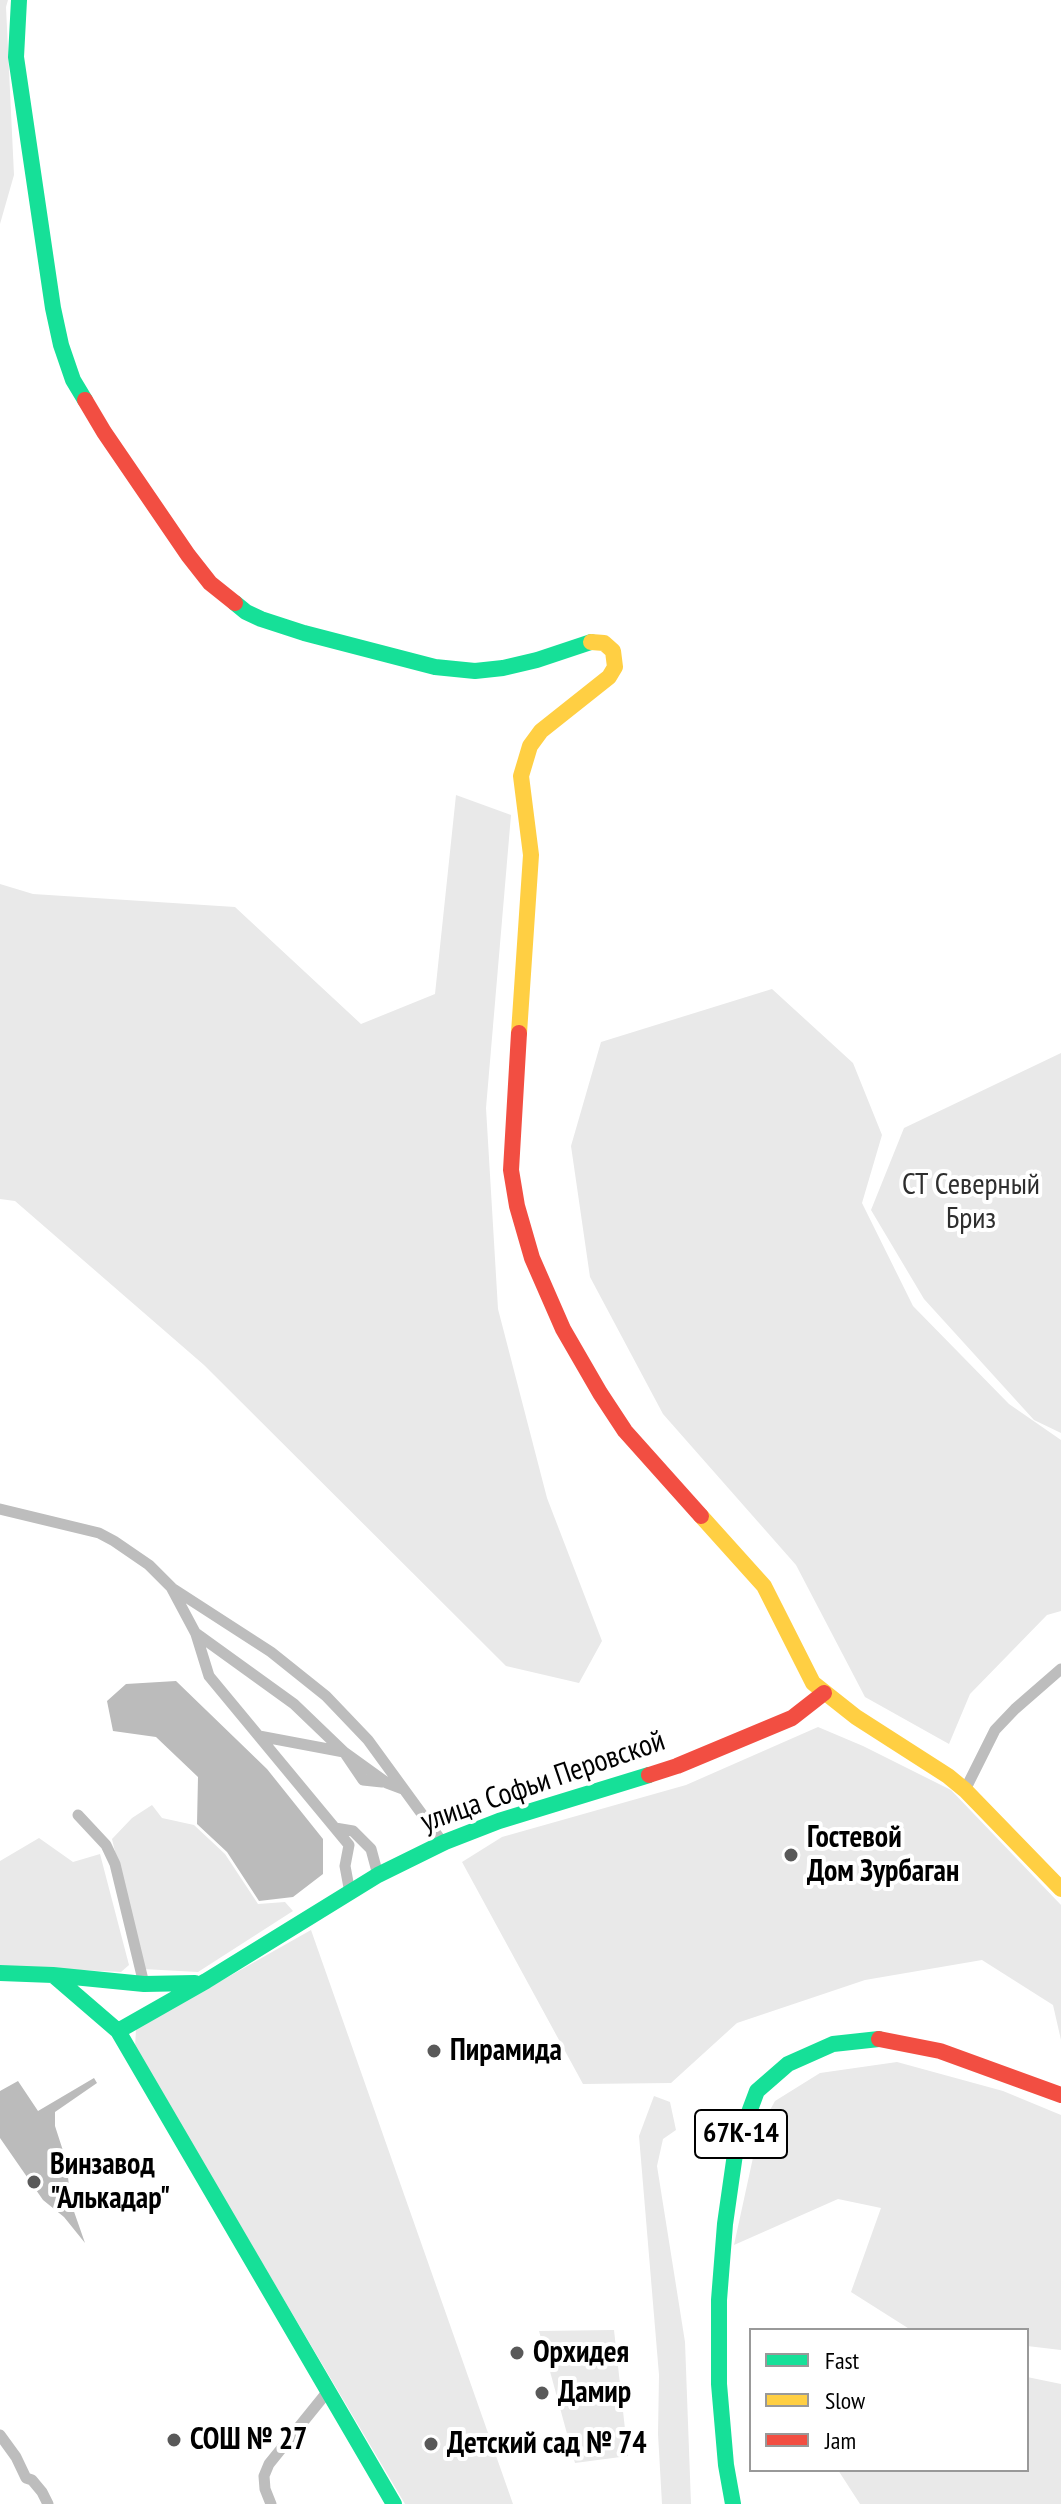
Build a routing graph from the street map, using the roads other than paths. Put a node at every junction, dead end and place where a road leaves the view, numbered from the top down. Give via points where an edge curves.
1 (19, 0) edge
2 (0, 1509) edge
3 (172, 1588) junction
4 (196, 1634) junction
5 (792, 1644) junction
6 (1061, 1669) edge
7 (824, 1693) junction
8 (853, 1715) junction
9 (792, 1718) junction
10 (258, 1736) junction
11 (344, 1752) junction
12 (403, 1789) junction
13 (965, 1790) junction
14 (78, 1815) dead end
15 (335, 1828) junction
16 (443, 1843) junction
17 (378, 1875) junction
18 (1061, 1889) edge
19 (350, 1893) junction
20 (0, 1973) edge
21 (53, 1975) junction
22 (206, 1981) junction
23 (144, 1984) junction
24 (118, 2031) junction
25 (1061, 2095) edge
26 (328, 2391) junction
27 (0, 2435) edge
28 (48, 2504) edge
29 (271, 2504) edge
30 (394, 2504) edge
31 (733, 2504) edge

1 - 5 main road via 16,57 61,345 73,380 104,432 210,583 261,619 435,667 503,668 593,641 613,651 615,667 609,677 541,731 521,776 531,855 511,1144 517,1206 545,1292 600,1393 625,1431 754,1572
2 - 3 street via 99,1533 149,1565
3 - 4 street
3 - 12 street via 271,1652 326,1696 368,1740
4 - 10 street via 209,1676
4 - 11 street via 294,1704
5 - 7 main road
5 - 9 main road via 805,1685
6 - 13 street via 995,1730
7 - 8 main road
7 - 9 main road, улица Софьи Перовской
8 - 9 main road via 833,1708
8 - 13 main road
9 - 16 main road, улица Софьи Перовской via 677,1766
10 - 11 street
10 - 15 street
11 - 12 street via 363,1780
12 - 16 street
13 - 18 main road
14 - 23 street via 106,1845 115,1864
15 - 17 street via 353,1831 371,1849
15 - 19 street via 349,1845 345,1866
16 - 17 main road, улица Софьи Перовской
17 - 19 main road, улица Софьи Перовской
19 - 22 main road, улица Софьи Перовской
20 - 21 main road
21 - 23 main road
21 - 24 main road
22 - 23 main road
22 - 24 main road, улица Софьи Перовской
24 - 26 main road
25 - 31 main road, 67К-14 via 940,2051 884,2039 833,2044 788,2064 757,2091 736,2147 719,2300 719,2384
26 - 29 street via 269,2464 264,2476
26 - 30 main road
27 - 28 street

